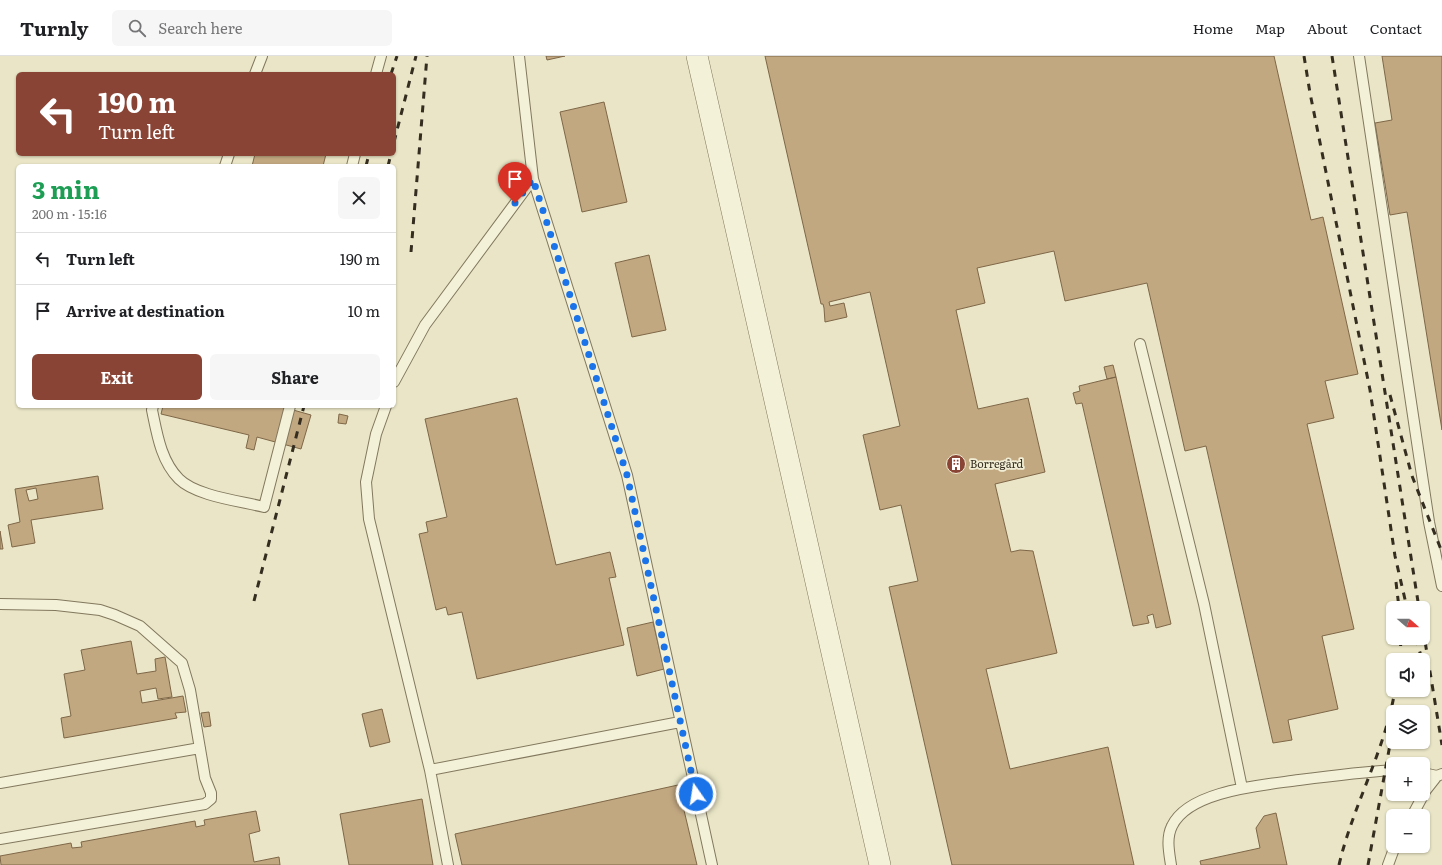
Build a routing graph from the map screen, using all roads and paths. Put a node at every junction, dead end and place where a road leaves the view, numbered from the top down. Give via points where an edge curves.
1 (262, 56) edge
2 (519, 56) edge
3 (697, 56) edge
4 (1359, 56) edge
5 (378, 57) edge
6 (256, 72) edge
7 (376, 72) edge
8 (533, 179) junction
9 (1140, 344) dead end
10 (396, 378) edge
11 (152, 408) edge
12 (289, 408) edge
13 (385, 408) edge
14 (1442, 586) edge
15 (0, 604) edge
16 (680, 722) junction
17 (200, 748) junction
18 (430, 770) junction
19 (1386, 770) edge
20 (1439, 775) edge
21 (0, 783) edge
22 (1242, 788) junction
23 (1416, 809) edge
24 (0, 839) edge
25 (1393, 853) edge
26 (448, 865) edge
27 (712, 865) edge
28 (880, 865) edge
29 (1171, 865) edge
30 (1388, 865) edge

1 - 6 lane
2 - 8 lane
3 - 28 street
4 - 14 lane via 1428,515
5 - 7 lane
8 - 10 lane via 426,325
8 - 16 lane via 627,475
9 - 22 lane via 1204,604
11 - 12 lane via 157,436 165,460 179,479 198,490 264,507
13 - 18 lane via 376,434 366,482 369,519
15 - 17 lane via 56,605 100,610 140,626 182,663 190,690
16 - 18 lane
16 - 27 lane
17 - 21 lane
17 - 24 lane via 205,778 211,794 211,799 205,804
18 - 26 lane
19 - 22 lane
20 - 23 lane via 1426,790
22 - 29 lane via 1200,801 1183,813 1172,826 1169,838
25 - 30 lane

